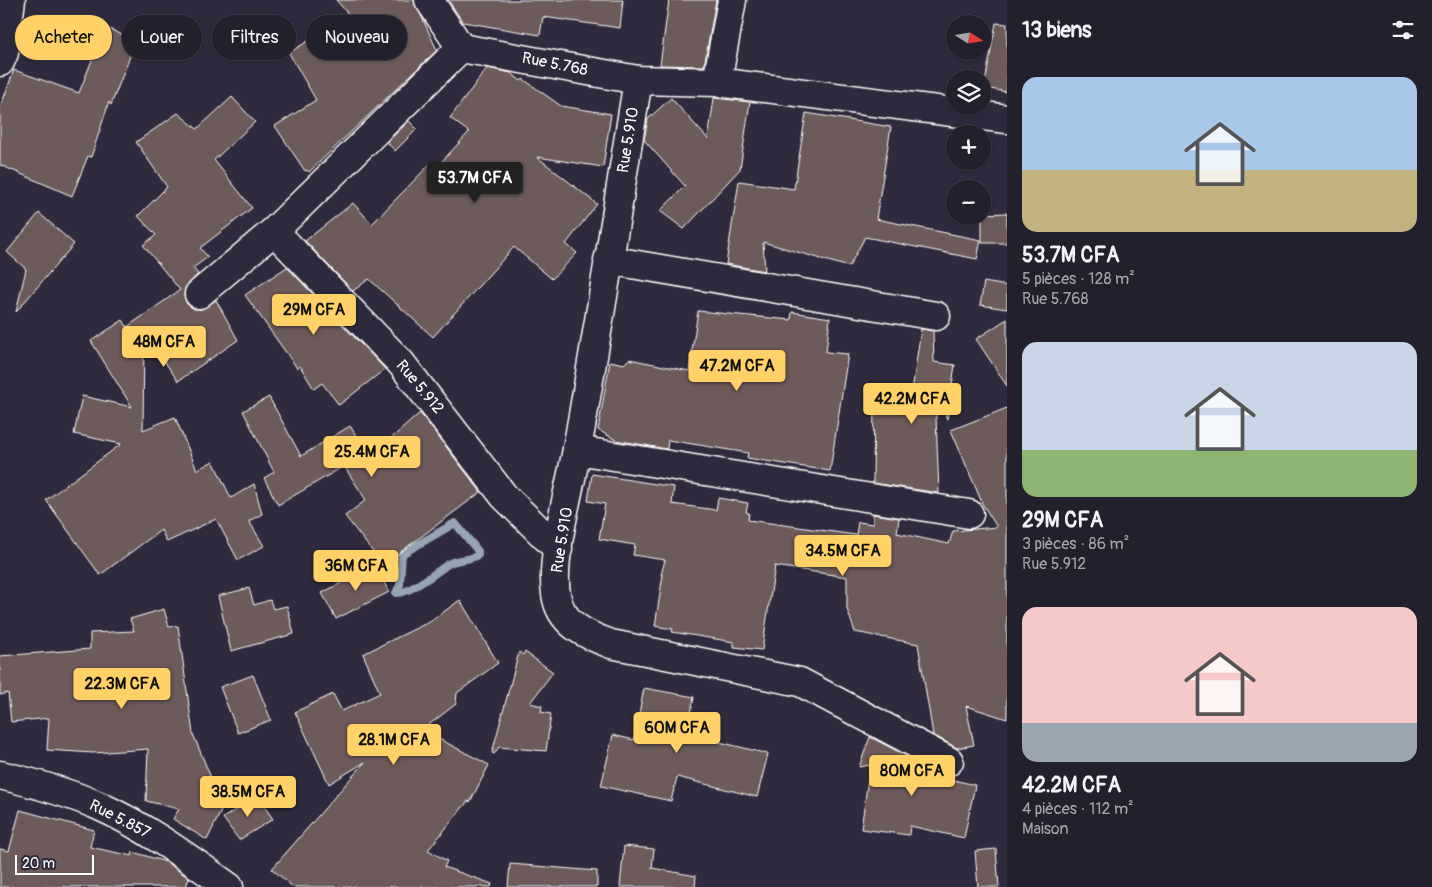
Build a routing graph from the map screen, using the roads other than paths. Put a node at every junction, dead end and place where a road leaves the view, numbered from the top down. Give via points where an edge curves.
1 (11, 0) edge
2 (429, 0) edge
3 (732, 0) edge
4 (461, 48) junction
5 (0, 62) edge
6 (638, 80) junction
7 (717, 82) junction
8 (1007, 119) edge
9 (274, 231) junction
10 (608, 260) junction
11 (199, 294) dead end
12 (936, 316) dead end
13 (577, 450) junction
14 (969, 514) dead end
15 (558, 549) junction
16 (949, 761) dead end
17 (0, 775) edge
18 (229, 887) edge

1 - 5 street
2 - 4 street
3 - 7 street
4 - 6 street, Rue 5.768
4 - 9 street
6 - 7 street, Rue 5.768
6 - 10 street, Rue 5.910
7 - 8 street, Rue 5.768
9 - 11 street
9 - 15 street, Rue 5.912 via 401,363 504,496
10 - 12 street
10 - 13 street, Rue 5.910
13 - 14 street
13 - 15 street, Rue 5.910
15 - 16 street, Rue 5.910 via 556,595 564,617 586,635 611,644 800,682
17 - 18 street, Rue 5.857 via 44,786 99,806 169,845

